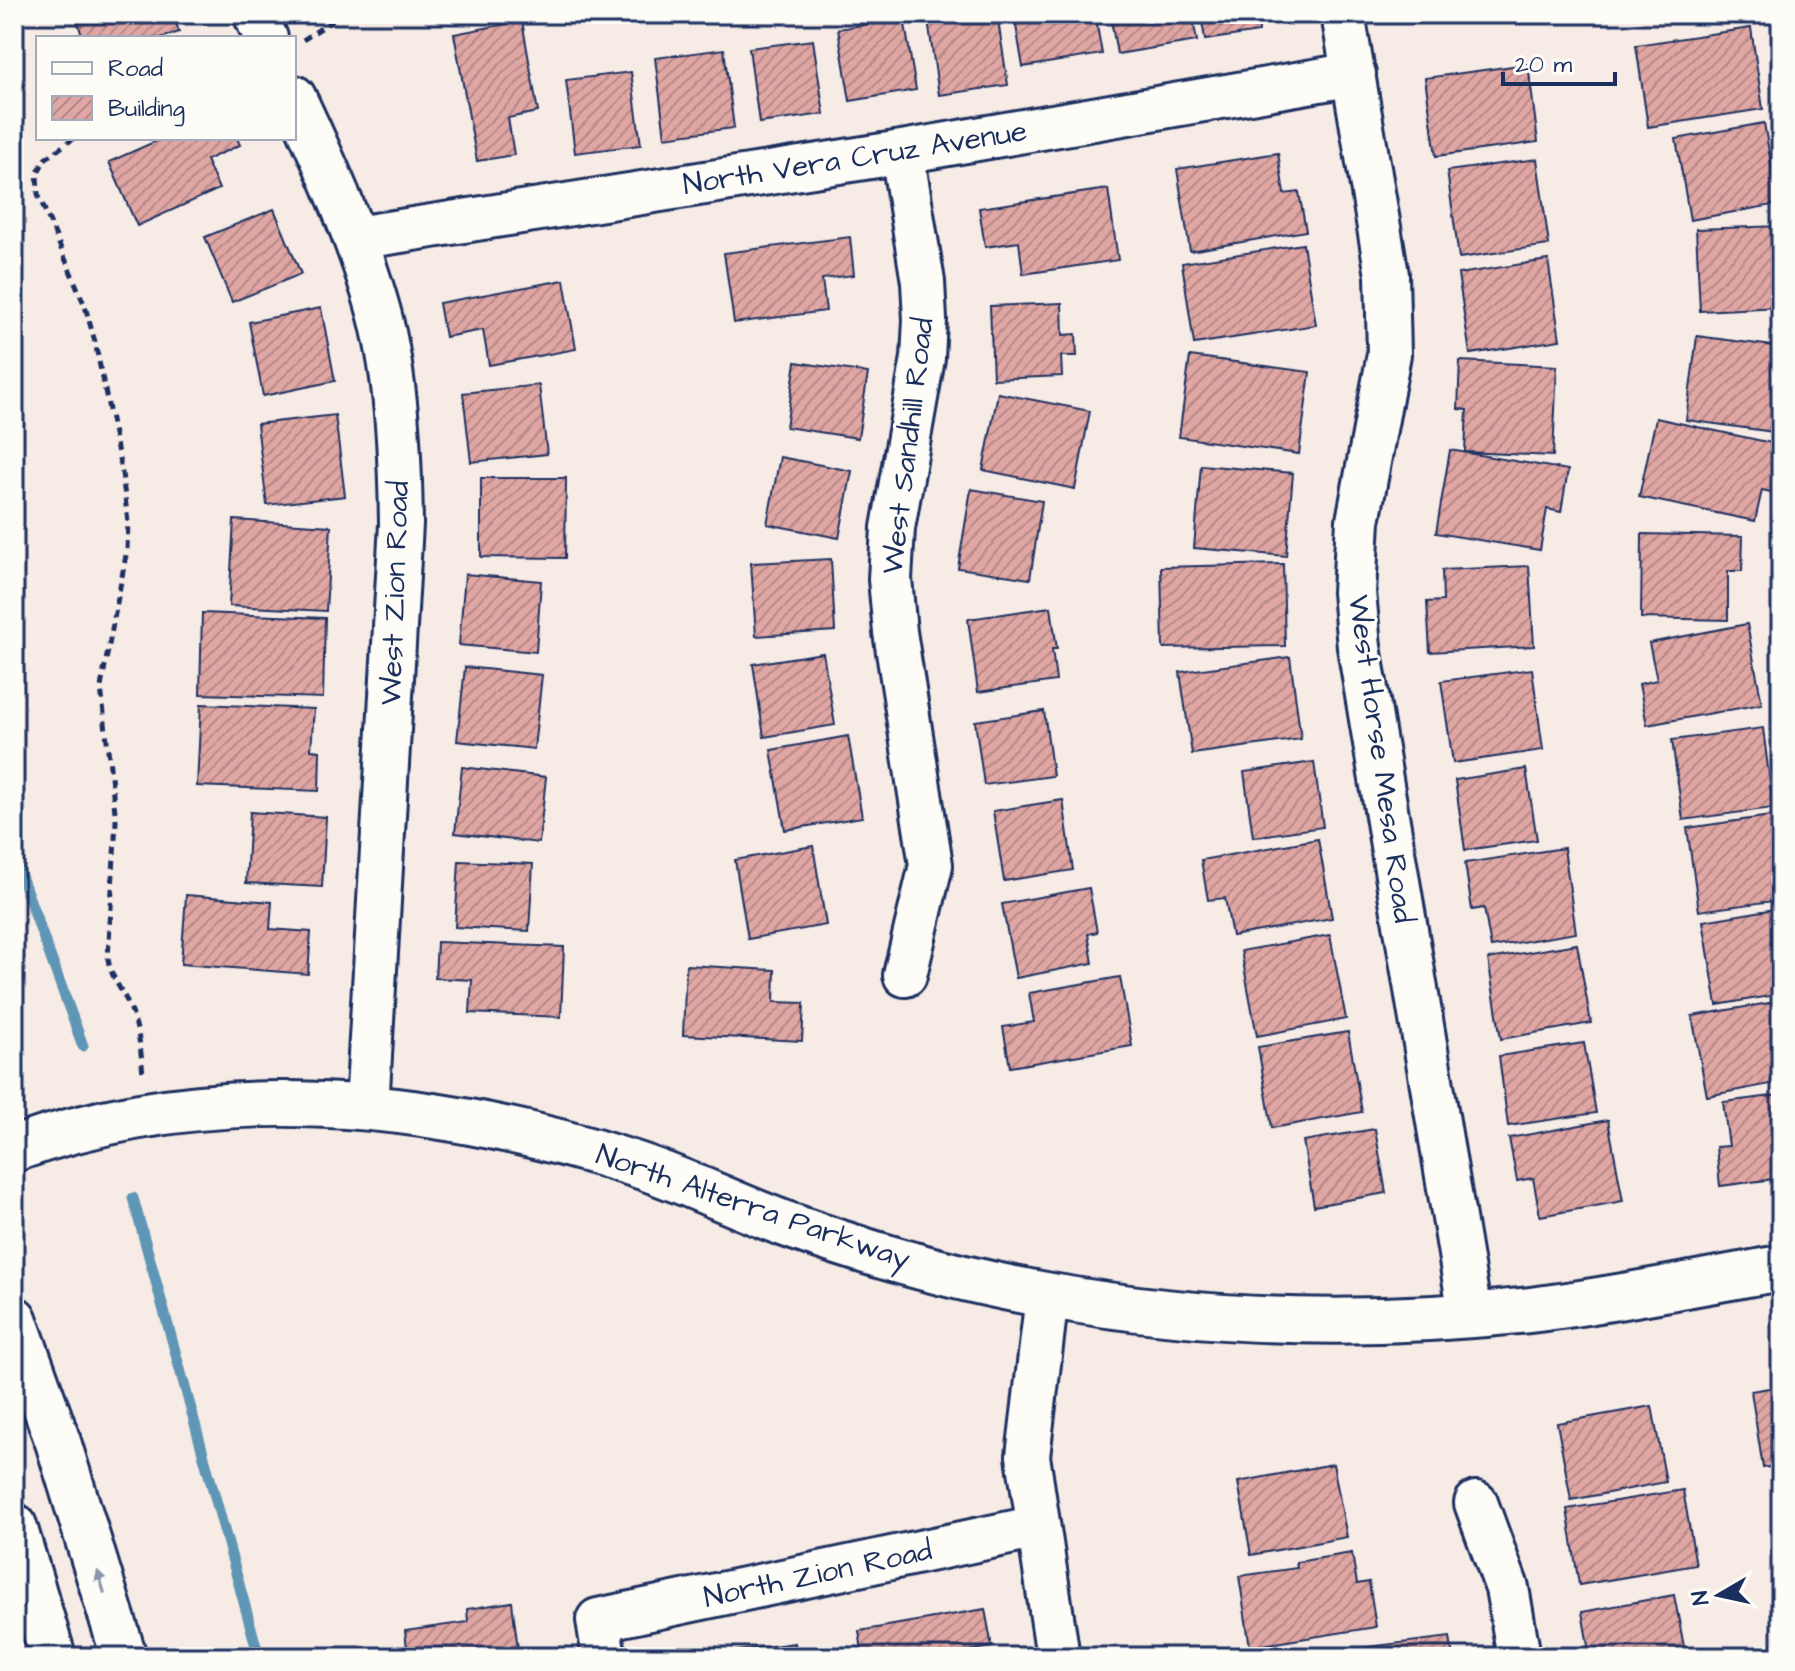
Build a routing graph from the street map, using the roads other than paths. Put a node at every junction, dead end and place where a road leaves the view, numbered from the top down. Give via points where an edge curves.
1 (255, 14) edge
2 (1343, 14) edge
3 (281, 36) edge
4 (1354, 74) junction
5 (296, 101) edge
6 (902, 152) junction
7 (356, 238) junction
8 (905, 975) dead end
9 (367, 1107) junction
10 (14, 1149) edge
11 (1781, 1268) edge
12 (1047, 1296) junction
13 (1470, 1314) junction
14 (14, 1319) edge
15 (1476, 1503) dead end
16 (14, 1526) edge
17 (1038, 1527) junction
18 (601, 1638) edge
19 (53, 1657) edge
20 (124, 1657) edge
21 (1058, 1657) edge
22 (1519, 1657) edge

1 - 3 street
2 - 4 street, West Horse Mesa Road
4 - 6 street, North Vera Cruz Avenue
4 - 13 street, West Horse Mesa Road via 1387,275 1389,354 1358,521 1354,592 1359,647
5 - 7 street, West Zion Road
6 - 7 street, North Vera Cruz Avenue
6 - 8 street, West Sandhill Road via 925,320 890,579 931,865
7 - 9 street, West Zion Road via 380,315 393,391 401,497
9 - 10 street, North Alterra Parkway via 223,1104 70,1129
9 - 12 street, North Alterra Parkway via 474,1121 549,1138 634,1163 837,1242
11 - 13 street, North Alterra Parkway via 1532,1310
12 - 13 street, North Alterra Parkway via 1153,1312 1264,1320
12 - 17 street via 1028,1456
20 -> 14 street
15 - 22 street via 1507,1588
16 - 19 street
17 - 18 street, North Zion Road
17 - 21 street

